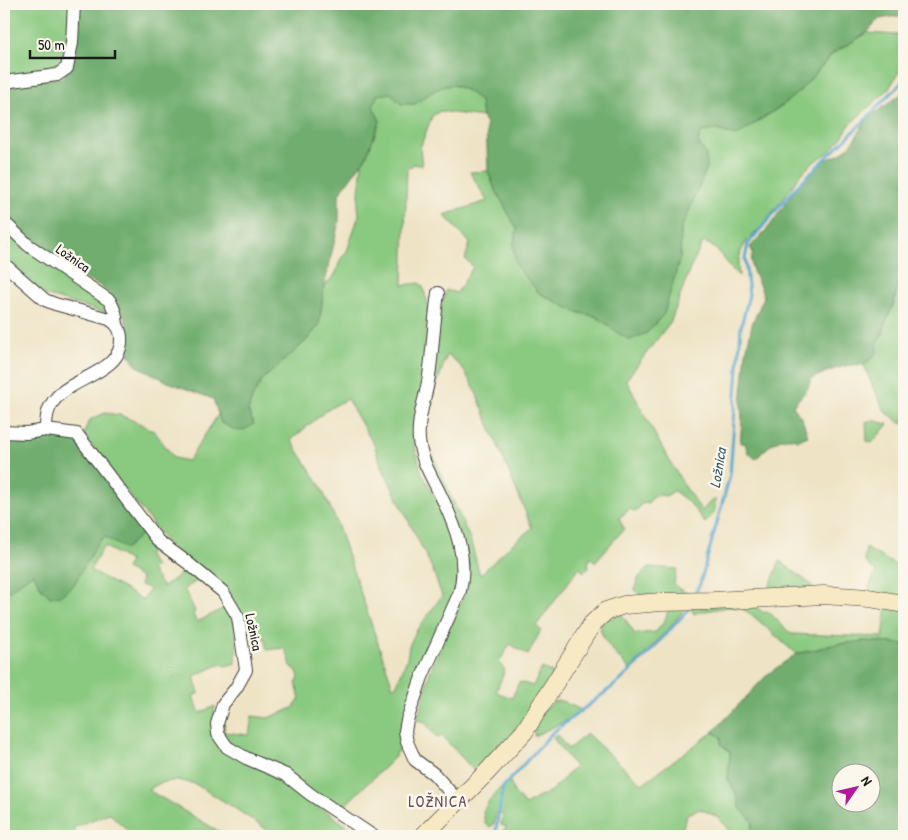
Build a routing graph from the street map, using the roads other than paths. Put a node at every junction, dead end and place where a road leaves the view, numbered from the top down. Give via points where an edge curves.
1 (74, 4) edge
2 (4, 82) edge
3 (4, 222) edge
4 (4, 264) edge
5 (438, 293) dead end
6 (117, 324) junction
7 (46, 430) junction
8 (4, 432) edge
9 (904, 604) edge
10 (458, 802) junction
11 (373, 836) edge
12 (423, 836) edge

1 - 2 street via 72,43 66,68 57,75
3 - 6 street, Ložnica via 28,245 110,301
4 - 6 street via 45,300
5 - 10 street via 429,379 418,423 419,440 424,462 441,496 462,553 462,583 422,677 405,731 415,760 434,774
6 - 7 street, Ložnica via 121,346 116,356 56,397 46,416
7 - 8 street, Ložnica
7 - 11 street, Ložnica via 77,434 158,541 223,592 238,617 246,670 223,704 217,724 218,734 227,747 286,776
9 - 10 street via 823,595 661,602 606,611 592,624 524,732
10 - 12 street

